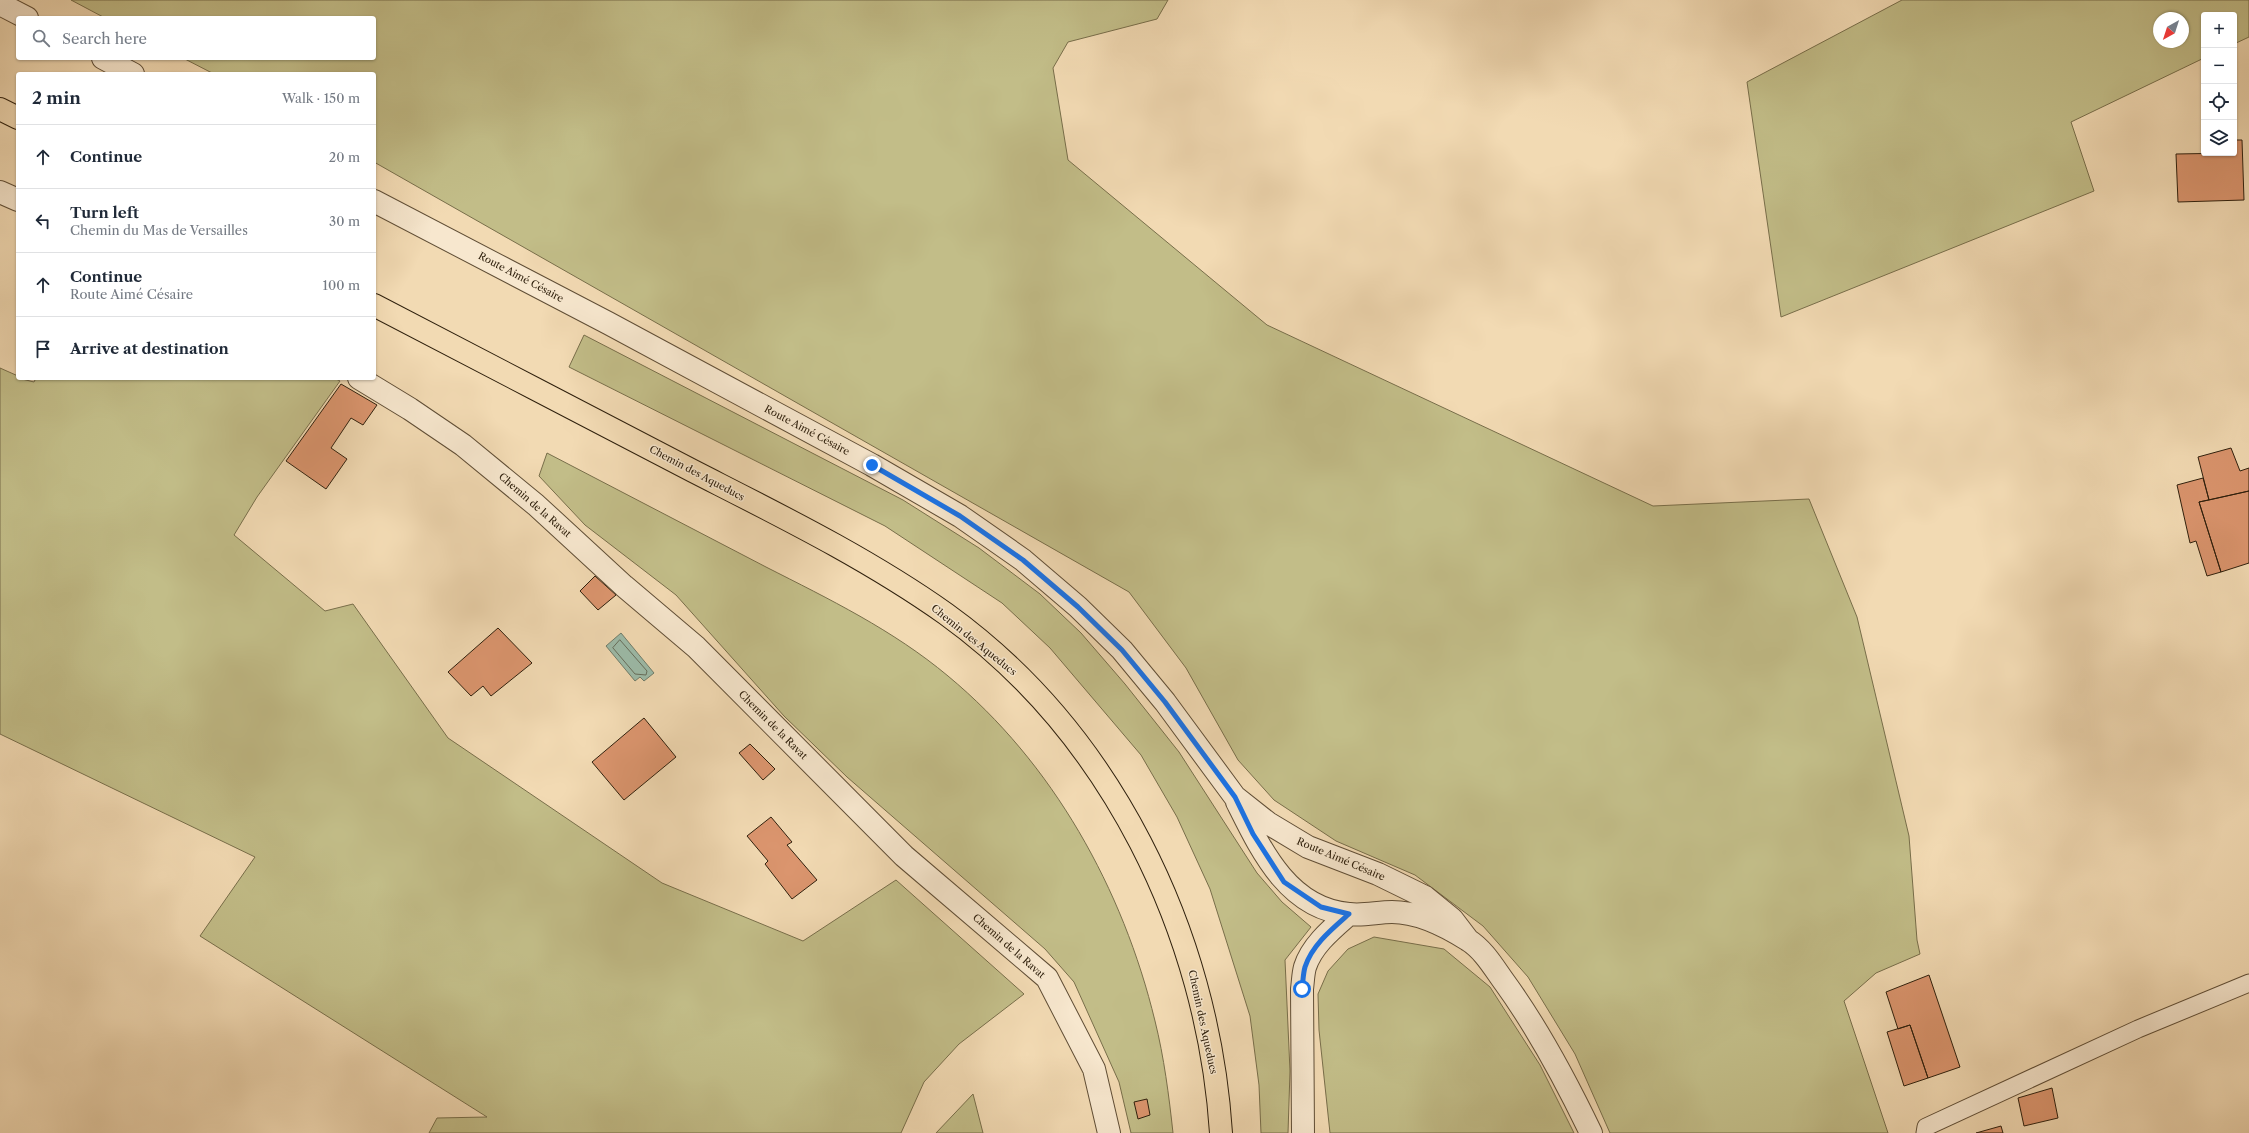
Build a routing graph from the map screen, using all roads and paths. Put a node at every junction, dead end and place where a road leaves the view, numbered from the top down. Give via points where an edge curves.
1 (0, 4) edge
2 (23, 16) edge
3 (107, 60) edge
4 (129, 72) edge
5 (0, 109) edge
6 (16, 117) edge
7 (0, 192) edge
8 (16, 199) edge
9 (376, 201) edge
10 (376, 306) edge
11 (362, 380) edge
12 (1235, 797) junction
13 (1349, 914) junction
14 (1468, 940) junction
15 (2249, 983) edge
16 (1109, 1133) edge
17 (1221, 1133) edge
18 (1303, 1133) edge
19 (1591, 1133) edge
20 (1925, 1133) edge

1 - 2 street
3 - 4 street
5 - 6 main road
7 - 8 street
9 - 12 street, Route Aimé Césaire via 872,465 979,529 1029,565 1078,607 1122,650 1165,702
10 - 17 main road, Chemin des Aqueducs via 719,484 898,582 948,616 1020,677 1086,756 1116,800 1144,848 1173,913 1195,978 1211,1047
11 - 16 street, Chemin de la Ravat via 463,445 536,505 624,586 696,647 904,856 1047,978 1094,1069
12 - 13 street via 1253,834 1284,882 1321,907
12 - 14 street, Route Aimé Césaire via 1308,847 1378,874 1426,897 1452,919
13 - 14 street via 1394,912 1423,917
13 - 18 street via 1315,949 1306,967 1302,1003
14 - 19 street via 1487,957 1522,1006 1564,1078
15 - 20 lane via 2138,1029 1926,1127

